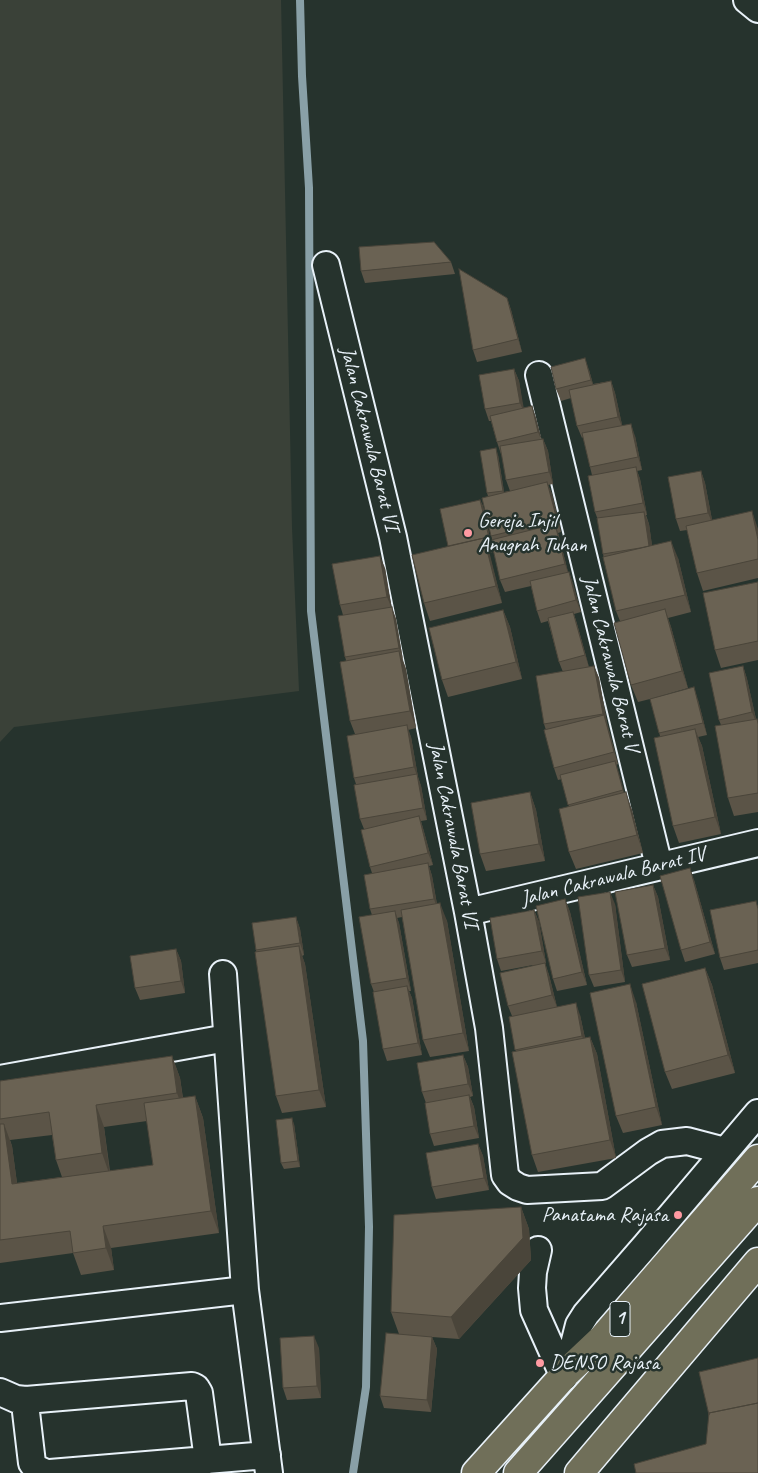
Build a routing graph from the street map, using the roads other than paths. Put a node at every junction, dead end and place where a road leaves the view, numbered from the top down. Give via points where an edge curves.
1 (747, 0) edge
2 (758, 9) edge
3 (326, 265) dead end
4 (539, 375) dead end
5 (758, 842) edge
6 (659, 866) junction
7 (468, 912) junction
8 (223, 974) dead end
9 (228, 1038) junction
10 (0, 1079) edge
11 (758, 1113) edge
12 (725, 1151) junction
13 (758, 1159) edge
14 (758, 1201) edge
15 (538, 1250) dead end
16 (758, 1262) edge
17 (245, 1290) junction
18 (0, 1318) edge
19 (566, 1375) junction
20 (0, 1392) edge
21 (26, 1400) junction
22 (208, 1460) junction
23 (268, 1464) edge
24 (582, 1472) edge
25 (46, 1473) edge
26 (50, 1473) edge
27 (476, 1473) edge
28 (518, 1473) edge

1 - 2 street
3 - 7 street, Jalan Cakrawala Barat VI via 392,537
4 - 6 street, Jalan Cakrawala Barat V
5 - 6 street, Jalan Cakrawala Barat IV
6 - 7 street, Jalan Cakrawala Barat IV
7 - 12 street, Jalan Cakrawala Barat VI via 490,1028 505,1175 510,1182 527,1190 602,1186 662,1144 687,1141
8 - 9 street
9 - 10 street
9 - 17 street
11 - 12 street
12 - 19 street via 586,1314
13 - 19 highway, 1 via 603,1338
14 - 28 highway, 1
15 - 19 street via 533,1272 534,1310
16 - 24 highway
17 - 18 street
17 - 23 street
19 - 27 highway, 1
20 - 21 street
21 - 22 street via 192,1386 199,1393
21 - 25 street via 32,1463
22 - 23 street
22 - 26 street

